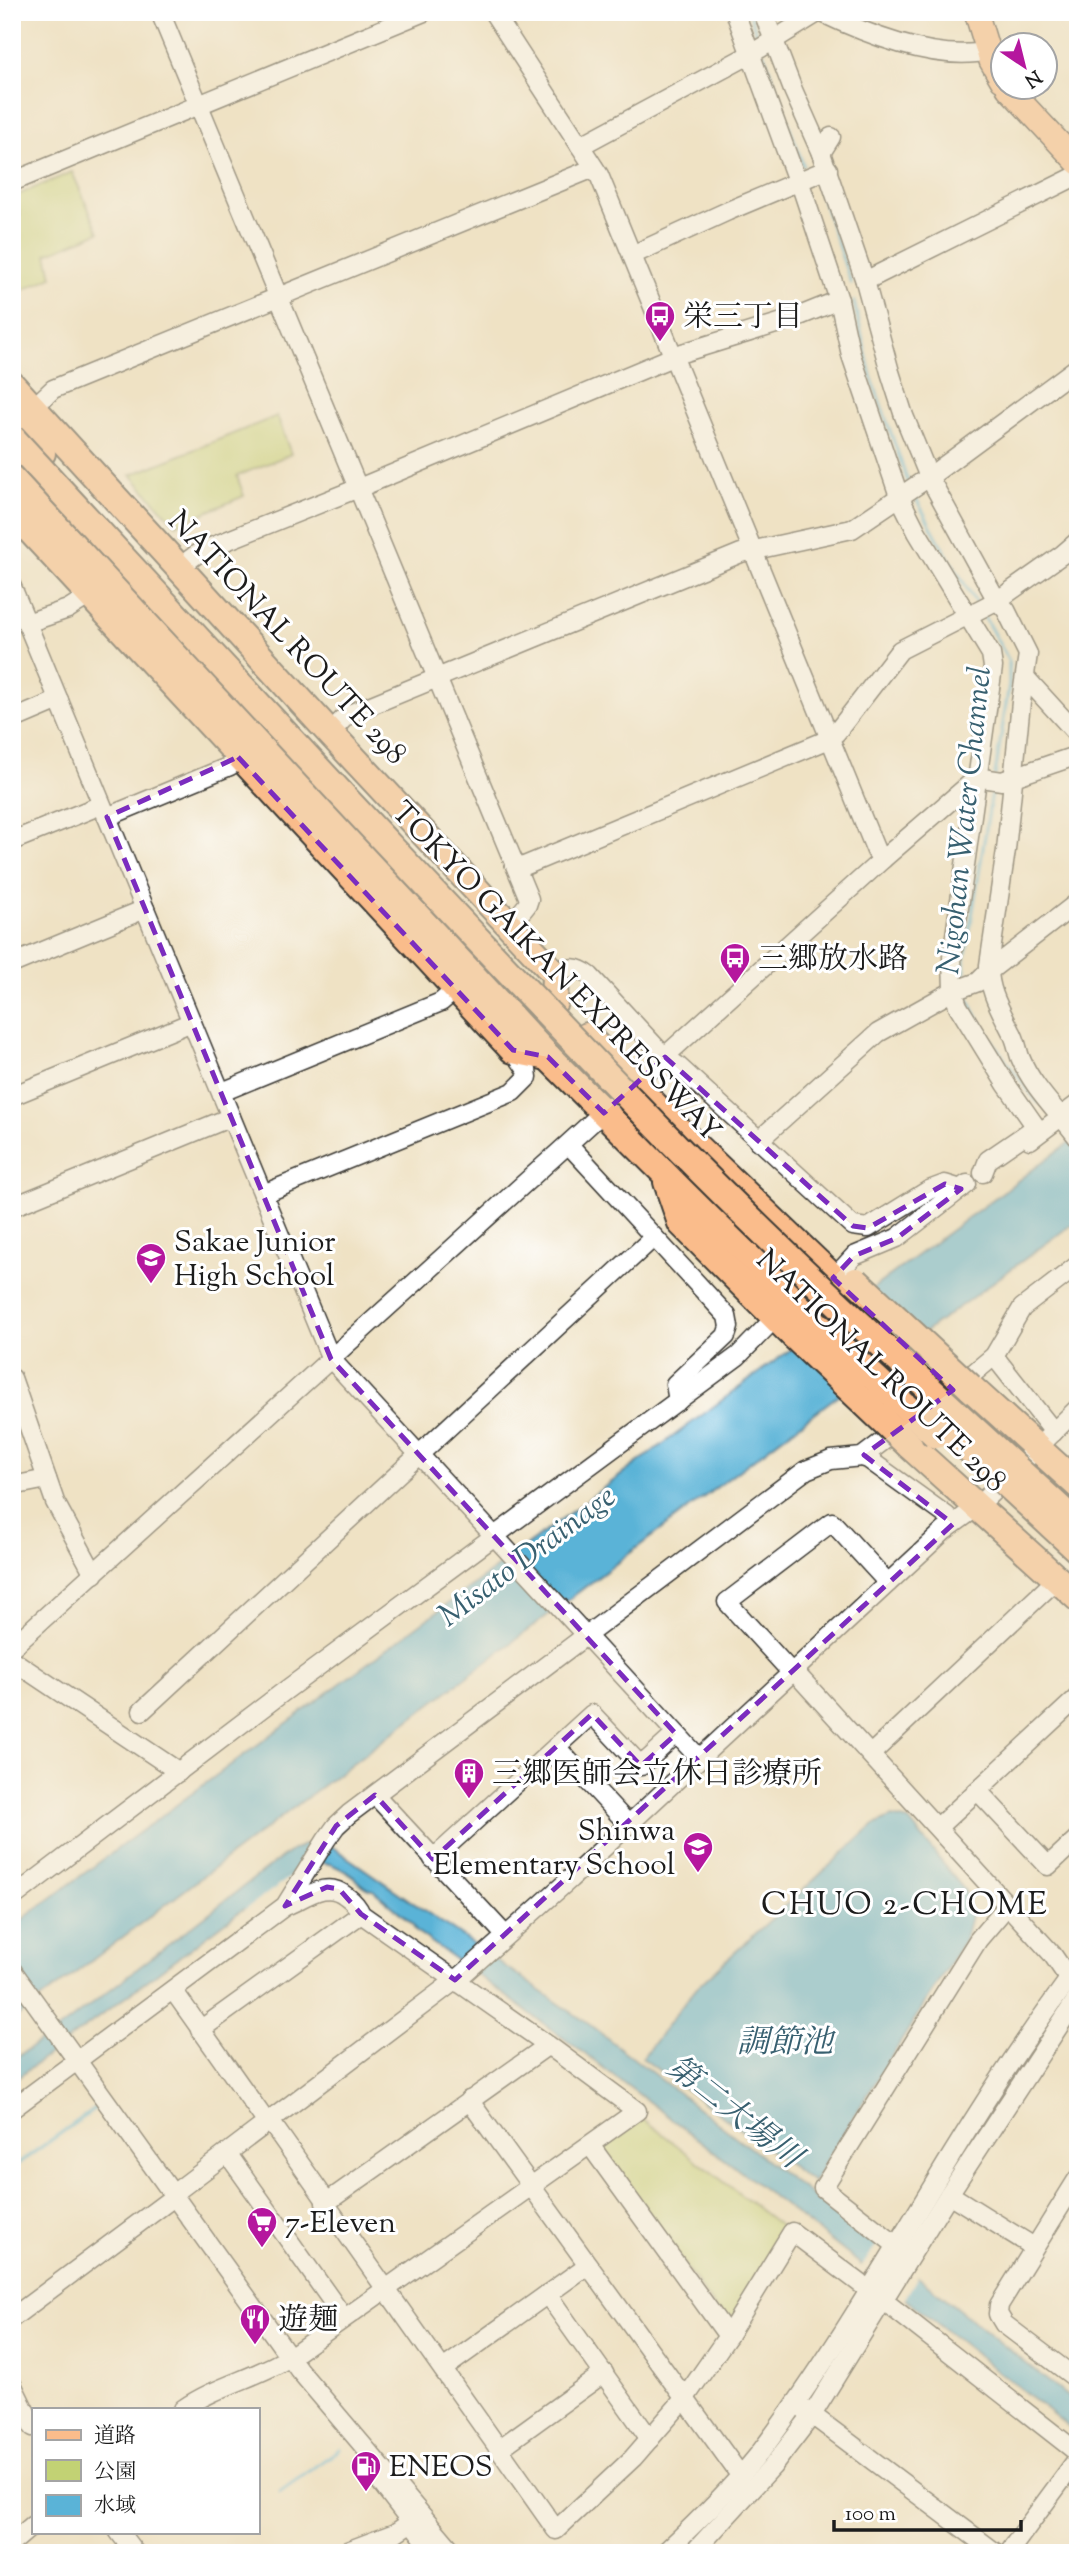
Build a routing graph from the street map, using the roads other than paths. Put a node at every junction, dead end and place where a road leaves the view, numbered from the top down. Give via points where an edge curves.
1 (160, 12) edge
2 (424, 12) edge
3 (493, 12) edge
4 (735, 12) edge
5 (763, 12) edge
6 (820, 12) edge
7 (976, 12) edge
8 (773, 41) junction
9 (988, 51) joint
10 (751, 54) junction
11 (1021, 102) edge
12 (198, 105) junction
13 (831, 137) dead end
14 (580, 146) junction
15 (825, 161) junction
16 (1078, 163) edge
17 (594, 168) junction
18 (1078, 175) edge
19 (798, 181) junction
20 (12, 182) edge
21 (632, 256) junction
22 (866, 284) junction
23 (279, 298) junction
24 (839, 299) junction
25 (673, 357) junction
26 (1078, 367) edge
27 (12, 385) edge
28 (23, 414) edge
29 (12, 438) edge
30 (12, 464) edge
31 (929, 477) junction
32 (12, 479) edge
33 (358, 488) junction
34 (900, 496) junction
35 (12, 511) edge
36 (1078, 541) edge
37 (752, 549) junction
38 (182, 571) junction
39 (90, 595) junction
40 (14, 599) edge
41 (998, 600) junction
42 (969, 615) junction
43 (27, 623) junction
44 (1025, 677) junction
45 (437, 679) junction
46 (58, 700) junction
47 (12, 720) edge
48 (330, 733) junction
49 (1078, 735) edge
50 (830, 737) junction
51 (1078, 754) edge
52 (238, 757) junction
53 (979, 779) junction
54 (1007, 779) junction
55 (104, 811) junction
56 (12, 841) edge
57 (883, 859) junction
58 (517, 869) junction
59 (1078, 902) edge
60 (145, 909) junction
61 (510, 926) junction
62 (12, 964) edge
63 (988, 972) junction
64 (555, 974) junction
65 (456, 989) junction
66 (953, 991) junction
67 (554, 1002) junction
68 (192, 1022) junction
69 (513, 1050) junction
70 (548, 1057) junction
71 (665, 1057) junction
72 (634, 1084) junction
73 (222, 1092) junction
74 (12, 1096) edge
75 (1078, 1104) edge
76 (604, 1112) junction
77 (231, 1117) junction
78 (1070, 1127) edge
79 (758, 1141) junction
80 (569, 1144) junction
81 (983, 1173) junction
82 (961, 1189) junction
83 (263, 1194) junction
84 (12, 1207) edge
85 (654, 1237) junction
86 (1078, 1265) edge
87 (842, 1275) junction
88 (790, 1318) junction
89 (994, 1356) junction
90 (331, 1359) junction
91 (12, 1378) edge
92 (678, 1401) junction
93 (1078, 1408) edge
94 (1046, 1441) junction
95 (420, 1454) junction
96 (862, 1457) junction
97 (47, 1479) junction
98 (1078, 1485) edge
99 (12, 1486) edge
100 (1078, 1502) edge
101 (976, 1507) junction
102 (953, 1524) junction
103 (1078, 1525) edge
104 (500, 1542) junction
105 (1078, 1550) edge
106 (1067, 1573) edge
107 (94, 1574) junction
108 (887, 1583) junction
109 (1078, 1598) edge
110 (582, 1631) junction
111 (12, 1647) edge
112 (12, 1660) edge
113 (792, 1671) junction
114 (1078, 1697) edge
115 (142, 1711) dead end
116 (676, 1734) junction
117 (556, 1747) junction
118 (871, 1754) junction
119 (699, 1758) junction
120 (178, 1772) junction
121 (978, 1791) junction
122 (375, 1796) junction
123 (628, 1824) junction
124 (938, 1827) junction
125 (1078, 1838) edge
126 (433, 1859) junction
127 (12, 1898) edge
128 (285, 1906) junction
129 (1007, 1906) junction
130 (361, 1913) junction
131 (505, 1935) junction
132 (12, 1969) edge
133 (1076, 1975) edge
134 (458, 1978) junction
135 (173, 1990) junction
136 (1078, 1997) edge
137 (200, 2030) junction
138 (547, 2046) junction
139 (76, 2058) junction
140 (469, 2101) junction
141 (12, 2109) edge
142 (269, 2122) junction
143 (590, 2145) junction
144 (228, 2153) junction
145 (1078, 2178) edge
146 (531, 2186) junction
147 (950, 2194) junction
148 (174, 2195) junction
149 (327, 2202) junction
150 (1034, 2248) junction
151 (899, 2253) junction
152 (588, 2265) junction
153 (386, 2290) junction
154 (878, 2293) junction
155 (547, 2294) junction
156 (12, 2318) edge
157 (344, 2318) junction
158 (728, 2336) junction
159 (290, 2357) junction
160 (443, 2369) junction
161 (604, 2373) junction
162 (1078, 2380) edge
163 (12, 2384) edge
164 (685, 2398) junction
165 (795, 2402) junction
166 (184, 2408) edge
167 (813, 2415) junction
168 (32, 2425) edge
169 (650, 2439) junction
170 (499, 2449) junction
171 (1078, 2453) edge
172 (1078, 2458) edge
173 (740, 2475) junction
174 (417, 2518) junction
175 (32, 2526) edge
176 (121, 2534) edge
177 (12, 2543) edge
178 (135, 2553) edge
179 (342, 2553) edge
180 (435, 2553) edge
181 (454, 2553) edge
182 (663, 2553) edge
183 (694, 2553) edge
184 (996, 2553) edge
185 (1008, 2553) edge

1 - 12 street
2 - 12 street
3 - 14 street
4 - 10 street
5 - 8 street
6 - 8 street
6 - 9 street via 936,53
7 - 9 main road
8 - 10 street
8 - 15 street
10 - 14 street
10 - 19 street
11 - 16 main road
12 - 20 street
12 - 23 street
13 - 15 street
14 - 17 street
15 - 19 street
15 - 22 street
17 - 21 street
17 - 23 street
18 - 22 street
19 - 21 street
19 - 24 street
21 - 25 street
22 - 24 street
22 - 31 street via 890,372
23 - 28 street via 53,389
23 - 33 street
24 - 25 street
24 - 34 street via 851,355
25 - 33 street
25 - 37 street
26 - 31 street
27 - 28 highway, NATIONAL ROUTE 298
28 - 38 highway, NATIONAL ROUTE 298
28 - 67 highway, NATIONAL ROUTE 298 via 452,896
29 - 103 highway, TOKYO GAIKAN EXPRESSWAY, bridge via 448,908 680,1149
30 - 105 highway, TOKYO GAIKAN EXPRESSWAY, bridge via 662,1154
31 - 34 street
31 - 41 street
32 - 70 highway, NATIONAL ROUTE 298
33 - 38 street via 201,551
33 - 45 street
34 - 37 street via 852,529
34 - 42 street via 923,543
35 - 39 highway
36 - 41 street
37 - 45 street
37 - 50 street
38 - 48 highway, NATIONAL ROUTE 298
39 - 43 street via 68,609
39 - 52 highway
40 - 43 street
41 - 42 street
41 - 44 street via 1026,647
42 - 50 street via 900,650
42 - 53 street via 991,654 993,667
43 - 46 street
44 - 49 street
44 - 54 street
45 - 48 street via 347,715
45 - 58 street
46 - 47 street
46 - 55 street
48 - 61 highway, NATIONAL ROUTE 298
50 - 57 street
50 - 58 street
51 - 54 street
52 - 55 street via 230,765
52 - 65 highway
53 - 54 street
53 - 57 street
53 - 66 street via 952,957
54 - 63 street via 1006,850
55 - 56 street
55 - 60 street
57 - 71 street
58 - 61 street via 529,899
59 - 63 street
60 - 62 street
60 - 68 street
61 - 64 highway, NATIONAL ROUTE 298
63 - 66 street via 978,982
63 - 78 street via 991,991 1020,1057
64 - 67 highway
64 - 71 street via 566,968 581,969
65 - 69 highway
65 - 73 street via 441,1002
66 - 79 street via 868,1040
66 - 81 street via 958,1006 1036,1127 988,1160
67 - 72 highway, NATIONAL ROUTE 298
68 - 73 street
68 - 74 street
69 - 70 highway
69 - 83 street via 528,1077 513,1092
70 - 76 highway, NATIONAL ROUTE 298
71 - 72 street
71 - 79 street
72 - 76 street
72 - 87 highway, NATIONAL ROUTE 298 via 679,1129 709,1140 736,1161
73 - 77 street
75 - 78 street
76 - 80 street
76 - 88 highway, NATIONAL ROUTE 298 via 663,1173 681,1223
77 - 83 street
77 - 84 street
78 - 81 street
79 - 82 street via 853,1226 869,1228 945,1184
80 - 85 street
80 - 90 street
81 - 82 street
82 - 87 street via 897,1238 854,1256
83 - 90 street
85 - 92 street via 727,1316 729,1327 726,1336 675,1384
85 - 95 street
86 - 89 street via 1022,1308
87 - 94 highway, NATIONAL ROUTE 298, bridge via 970,1387
87 - 100 highway
88 - 92 street
88 - 101 highway, NATIONAL ROUTE 298, bridge via 909,1445
88 - 106 highway, bridge
89 - 94 street
89 - 96 street
90 - 95 street
90 - 107 street
91 - 97 street
92 - 104 street
93 - 94 street
94 - 98 highway, NATIONAL ROUTE 298
94 - 101 street
95 - 104 street
95 - 115 street
96 - 102 street
96 - 110 street via 831,1460 806,1470
97 - 99 street
97 - 107 street
101 - 102 street
101 - 106 highway, NATIONAL ROUTE 298
102 - 108 street
104 - 110 street
104 - 120 street
106 - 109 highway, NATIONAL ROUTE 298
106 - 118 street
107 - 111 street
108 - 113 street
108 - 113 street via 832,1522 727,1602
110 - 116 street
110 - 122 street
112 - 120 street
113 - 118 street
113 - 119 street
114 - 121 street
116 - 117 street via 641,1766 592,1714
116 - 119 street
117 - 123 street
117 - 126 street
118 - 124 street
119 - 123 street
120 - 127 street
121 - 124 street
121 - 125 street via 1048,1866
122 - 126 street
122 - 128 street via 352,1822 326,1840
123 - 131 street
124 - 129 street
126 - 131 street
128 - 130 street via 327,1887 339,1889
128 - 135 street
129 - 133 street
129 - 151 street via 978,1940 822,2188
130 - 134 street
130 - 137 street
131 - 134 street
132 - 139 street
133 - 151 street via 953,2153
134 - 138 street
134 - 142 street
135 - 137 street
135 - 139 street
136 - 147 street
137 - 142 street
138 - 140 street
138 - 143 street via 638,2111
139 - 141 street
139 - 148 street
140 - 146 street
140 - 149 street
142 - 144 street
142 - 149 street
143 - 146 street
143 - 158 street
144 - 148 street
144 - 157 street
145 - 150 street
146 - 152 street
146 - 153 street
147 - 150 street
147 - 151 street
148 - 156 street
148 - 159 street
149 - 153 street
150 - 162 street via 998,2314 1004,2324
151 - 154 street
152 - 155 street
152 - 164 street
153 - 157 street
153 - 160 street
154 - 158 street via 792,2232
154 - 165 street
154 - 167 street
154 - 171 street
155 - 160 street
155 - 161 street
157 - 159 street
158 - 164 street
159 - 166 street
159 - 174 street via 332,2420
160 - 170 street
161 - 169 street
161 - 170 street
163 - 168 street
164 - 169 street
164 - 173 street
165 - 167 street
165 - 173 street
167 - 183 street
167 - 184 street
169 - 170 street via 556,2530
172 - 185 street
173 - 182 street
174 - 179 street via 395,2533
174 - 180 street
174 - 181 street
175 - 177 street
176 - 178 street

